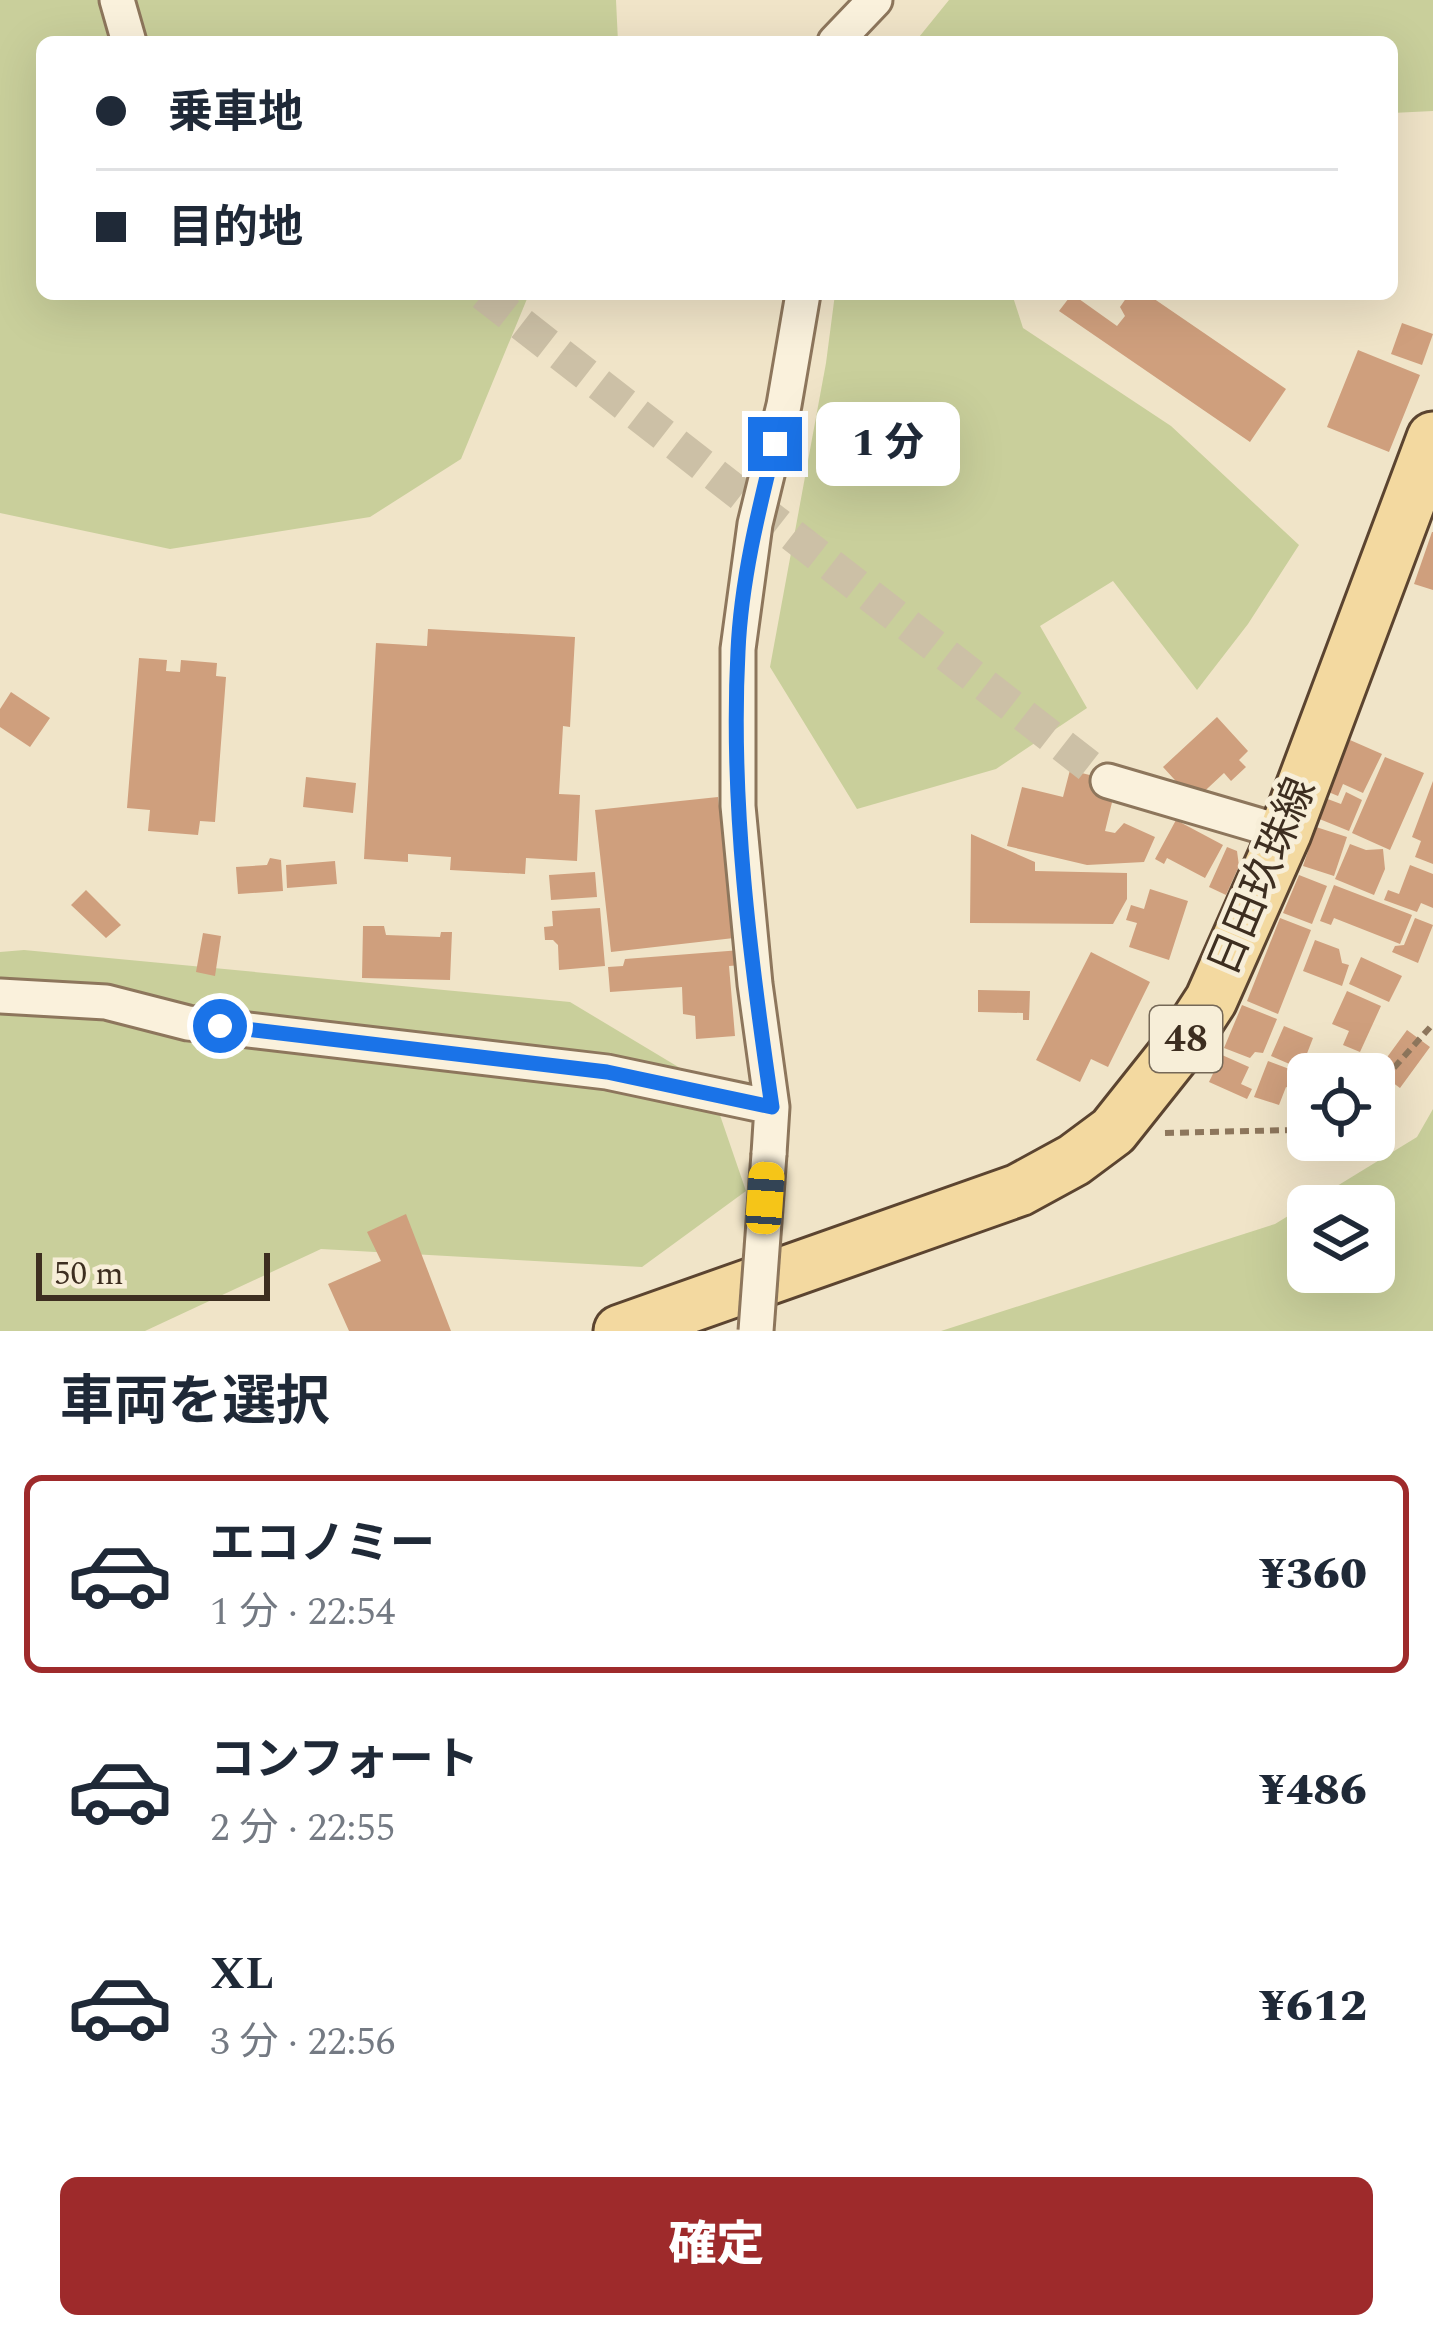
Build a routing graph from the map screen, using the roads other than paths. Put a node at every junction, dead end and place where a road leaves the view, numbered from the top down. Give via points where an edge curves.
1 (117, 0) edge
2 (875, 0) edge
3 (127, 36) edge
4 (841, 36) edge
5 (802, 300) edge
6 (1433, 438) edge
7 (1108, 781) tunnel mouth
8 (1285, 833) junction
9 (0, 996) edge
10 (772, 1107) junction
11 (620, 1331) edge
12 (755, 1331) edge

1 - 3 street
2 - 4 street
5 - 10 street via 738,649 738,806
6 - 8 main road, 日田玖珠線 / 48
7 - 8 street
8 - 11 main road, 日田玖珠線 / 48 via 1211,1000 1113,1131 1019,1190
9 - 10 street via 106,1002 188,1023 607,1072
10 - 12 street, bridge

